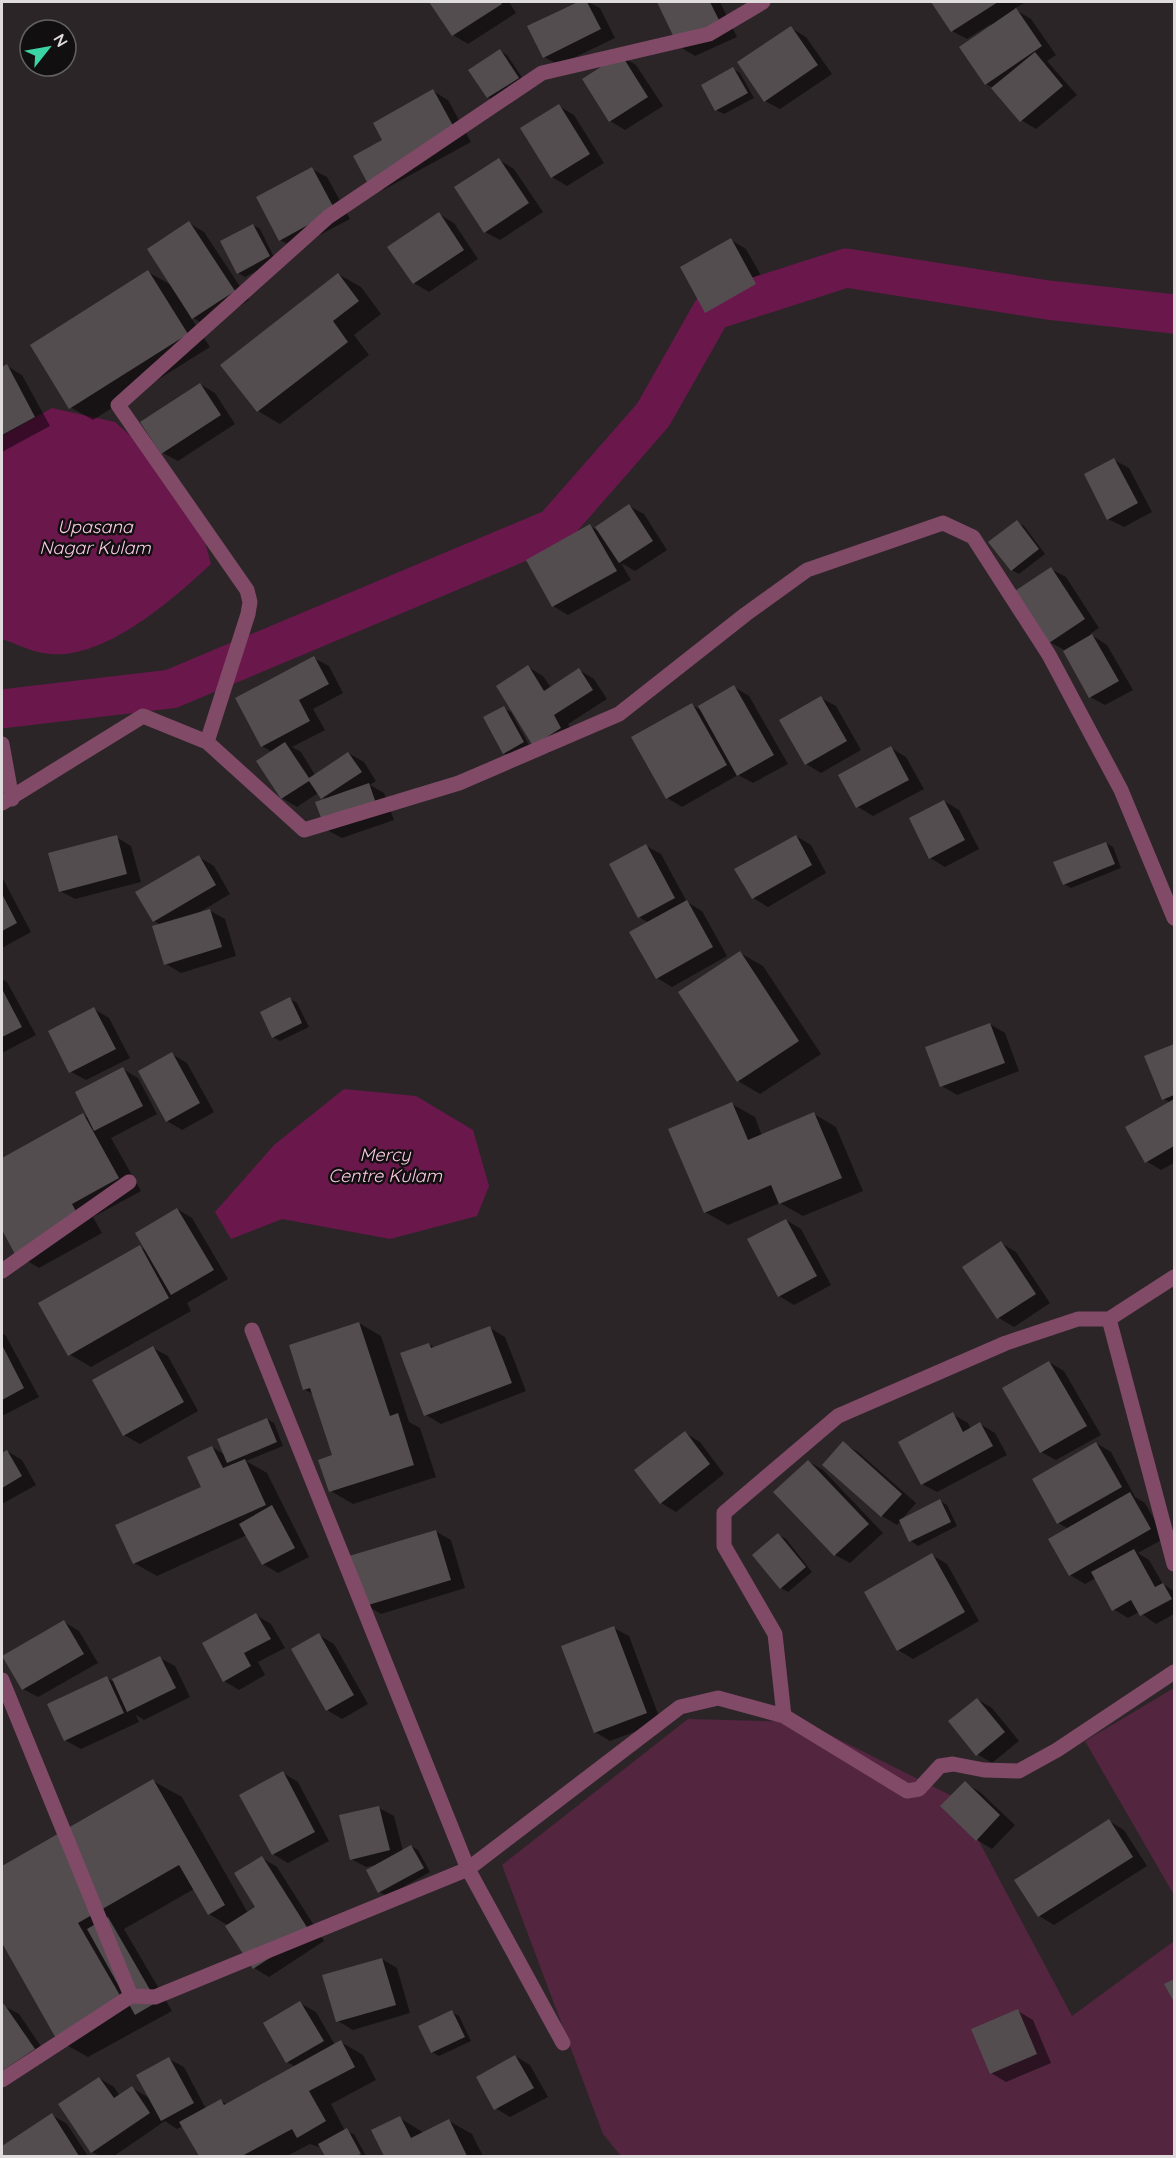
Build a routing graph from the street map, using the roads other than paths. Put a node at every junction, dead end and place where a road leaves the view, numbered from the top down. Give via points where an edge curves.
1 (764, 2) edge
2 (207, 741) junction
3 (2, 744) edge
4 (7, 801) edge
5 (1174, 918) edge
6 (129, 1182) dead end
7 (2, 1271) edge
8 (1174, 1277) edge
9 (1109, 1319) junction
10 (252, 1330) dead end
11 (1174, 1564) edge
12 (1174, 1672) edge
13 (2, 1680) edge
14 (784, 1716) junction
15 (468, 1869) junction
16 (131, 1996) junction
17 (563, 2043) dead end
18 (2, 2080) edge

1 - 2 street via 709,34 542,73 328,217 117,405 247,590 248,614
2 - 4 street via 143,716
2 - 5 street via 304,830 459,783 619,714 807,570 943,523 973,537 1049,655 1121,790
3 - 4 street
6 - 7 street
8 - 9 street
9 - 11 street
9 - 14 street via 1078,1318 1006,1343 838,1416 724,1514 724,1546 775,1634
10 - 15 street
12 - 14 street via 1019,1771 940,1766 919,1789 907,1791
13 - 16 street
14 - 15 street via 718,1698 680,1707
15 - 16 street via 155,1997
15 - 17 street
16 - 18 street

